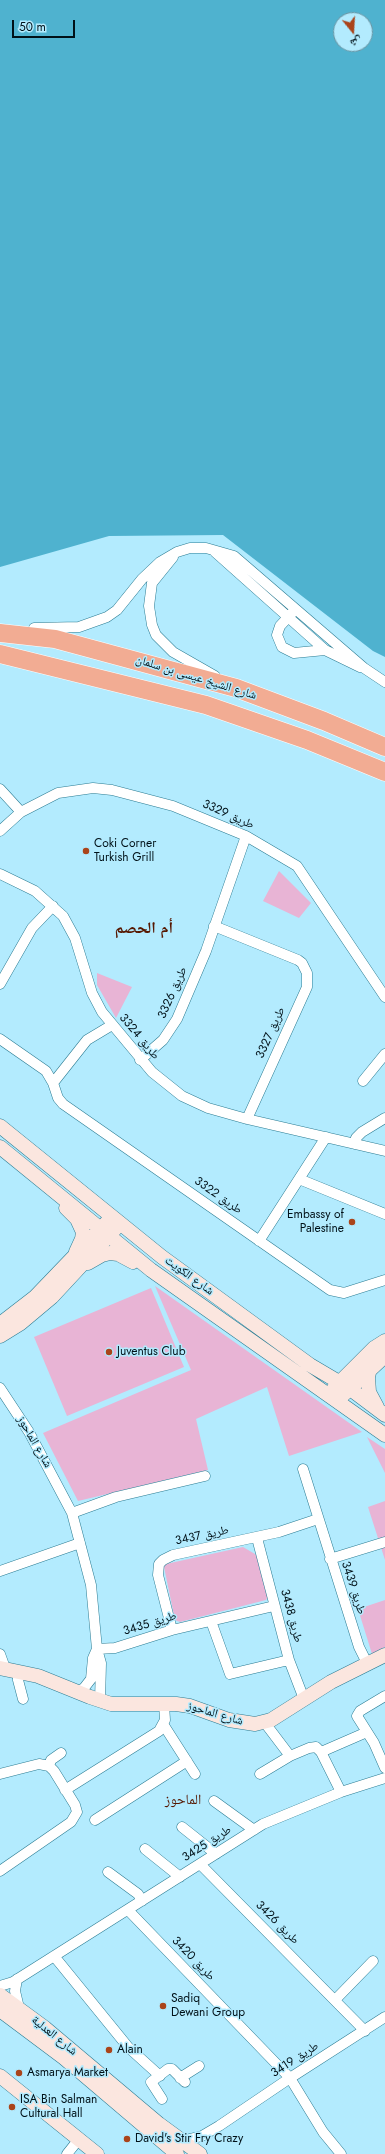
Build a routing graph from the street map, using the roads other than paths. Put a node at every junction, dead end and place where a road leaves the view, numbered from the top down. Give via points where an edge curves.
1 (212, 550) junction
2 (177, 552) junction
3 (297, 609) junction
4 (288, 618) junction
5 (0, 623) edge
6 (34, 628) junction
7 (0, 633) edge
8 (54, 638) junction
9 (325, 650) junction
10 (0, 654) edge
11 (0, 664) edge
12 (54, 668) junction
13 (364, 668) junction
14 (385, 682) edge
15 (236, 688) junction
16 (385, 747) edge
17 (385, 772) edge
18 (0, 789) edge
19 (21, 812) junction
20 (0, 831) edge
21 (246, 836) junction
22 (0, 874) edge
23 (53, 906) junction
24 (214, 926) junction
25 (0, 984) edge
26 (385, 997) edge
27 (112, 1025) junction
28 (0, 1039) edge
29 (385, 1054) edge
30 (140, 1060) junction
31 (363, 1081) dead end
32 (54, 1082) junction
33 (385, 1118) edge
34 (247, 1119) junction
35 (0, 1126) edge
36 (326, 1137) junction
37 (355, 1144) junction
38 (0, 1147) edge
39 (385, 1150) edge
40 (300, 1179) junction
41 (55, 1191) junction
42 (385, 1214) edge
43 (117, 1220) junction
44 (106, 1232) junction
45 (260, 1241) junction
46 (73, 1267) junction
47 (151, 1270) junction
48 (385, 1280) edge
49 (0, 1324) edge
50 (0, 1336) edge
51 (385, 1341) edge
52 (385, 1356) edge
53 (310, 1364) junction
54 (370, 1368) junction
55 (352, 1369) junction
56 (0, 1383) edge
57 (344, 1385) junction
58 (0, 1388) edge
59 (8, 1399) junction
60 (333, 1399) junction
61 (383, 1413) edge
62 (385, 1435) edge
63 (303, 1469) dead end
64 (205, 1476) dead end
65 (72, 1513) junction
66 (318, 1519) junction
67 (257, 1538) junction
68 (385, 1542) edge
69 (80, 1543) junction
70 (330, 1560) junction
71 (0, 1571) edge
72 (274, 1606) junction
73 (211, 1621) junction
74 (172, 1630) junction
75 (97, 1649) junction
76 (0, 1654) edge
77 (385, 1655) edge
78 (290, 1660) junction
79 (367, 1663) junction
80 (8, 1669) edge
81 (385, 1696) edge
82 (89, 1697) junction
83 (23, 1699) dead end
84 (304, 1699) junction
85 (164, 1704) junction
86 (264, 1723) junction
87 (163, 1724) junction
88 (367, 1732) junction
89 (321, 1752) junction
90 (61, 1753) dead end
91 (290, 1756) junction
92 (187, 1761) junction
93 (49, 1766) junction
94 (385, 1768) edge
95 (0, 1774) edge
96 (195, 1774) dead end
97 (260, 1774) dead end
98 (385, 1778) edge
99 (65, 1790) junction
100 (341, 1792) junction
101 (214, 1801) dead end
102 (95, 1820) dead end
103 (182, 1827) dead end
104 (254, 1830) junction
105 (145, 1849) dead end
106 (216, 1854) junction
107 (200, 1864) junction
108 (0, 1871) edge
109 (108, 1872) dead end
110 (180, 1877) junction
111 (142, 1901) junction
112 (128, 1910) junction
113 (54, 1956) junction
114 (373, 1961) dead end
115 (17, 1979) junction
116 (0, 1986) edge
117 (0, 1995) edge
118 (335, 2000) junction
119 (19, 2008) junction
120 (0, 2010) edge
121 (385, 2017) edge
122 (365, 2031) junction
123 (199, 2066) dead end
124 (0, 2076) edge
125 (160, 2076) junction
126 (290, 2078) junction
127 (162, 2099) dead end
128 (219, 2126) junction
129 (158, 2138) junction
130 (79, 2139) junction
131 (179, 2148) edge
132 (197, 2152) edge
133 (67, 2154) edge
134 (98, 2154) edge
135 (341, 2154) edge

1 - 2 street via 198,547
1 - 3 street via 234,556
1 - 4 street
2 - 6 street via 153,568 127,600 107,617 79,627
2 - 15 street via 152,583 148,613 154,630 173,652
3 - 4 street
3 - 13 street
4 - 9 street
4 - 9 street via 280,626 277,635 282,647 294,653
5 - 6 highway
6 - 8 highway
7 - 8 highway, شارع الشيخ عيسى بن سلمان
8 - 15 highway, شارع الشيخ عيسى بن سلمان
9 - 13 street
10 - 12 highway, شارع الشيخ عيسى بن سلمان
11 - 12 highway
12 - 17 highway, شارع الشيخ عيسى بن سلمان via 206,705 307,740
13 - 14 street
15 - 16 highway, شارع الشيخ عيسى بن سلمان
18 - 19 street
19 - 20 street, طريق 3329
19 - 21 street, طريق 3329 via 58,793 93,788 112,790 173,806
21 - 24 street, طريق 3326
21 - 26 street, طريق 3329 via 297,866
22 - 23 street, طريق 3324 via 35,891
23 - 25 street via 32,928
23 - 27 street, طريق 3324 via 70,927 92,993
24 - 30 street, طريق 3326 via 172,1028 163,1040
24 - 34 street, طريق 3327 via 298,960 308,973 307,987
27 - 30 street, طريق 3324
27 - 32 street via 88,1040
28 - 32 street, طريق 3322 via 46,1071
29 - 31 street
30 - 34 street, طريق 3324 via 182,1096 208,1108
32 - 45 street, طريق 3322 via 56,1095 63,1104
33 - 37 street via 362,1132 356,1138
34 - 36 street, طريق 3324
35 - 43 main road, شارع الكويت
36 - 37 street, طريق 3324
36 - 40 street
37 - 39 street, طريق 3324
38 - 41 main road, شارع الكويت
40 - 42 street
40 - 45 street
41 - 44 main road, شارع الكويت
41 - 46 main road via 77,1219 82,1232
43 - 44 main road
43 - 53 main road, شارع الكويت via 187,1275
44 - 46 main road
44 - 47 main road, شارع الكويت
45 - 48 street, طريق 3322 via 337,1293 348,1293
46 - 47 main road via 110,1253 125,1257
46 - 49 main road
46 - 50 main road via 42,1306
47 - 60 main road, شارع الكويت
51 - 55 main road
52 - 54 main road
53 - 55 main road via 336,1372
53 - 57 main road, شارع الكويت
54 - 57 main road
54 - 61 main road via 369,1392
55 - 57 main road
56 - 59 street, شارع الماحوز
57 - 60 main road
57 - 61 main road, شارع الكويت
58 - 59 street, شارع الماحوز
59 - 65 street, شارع الماحوز via 43,1456
60 - 62 main road, شارع الكويت
63 - 66 street, طريق 3439
64 - 65 street via 116,1497
65 - 69 street, شارع الماحوز
66 - 67 street, طريق 3437
66 - 70 street, طريق 3439
67 - 72 street, طريق 3438
67 - 74 street, طريق 3437 via 173,1555 163,1560 158,1575
68 - 70 street
69 - 71 street
69 - 75 street, شارع الماحوز via 90,1586
70 - 79 street, طريق 3439 via 359,1647
72 - 73 street, طريق 3435
72 - 78 street, طريق 3438
73 - 74 street, طريق 3435
73 - 78 street via 230,1674
74 - 75 street, طريق 3435 via 115,1648
75 - 82 street, شارع الماحوز via 101,1666
75 - 82 street, شارع الماحوز via 93,1658 91,1679 84,1688
76 - 80 street
77 - 79 main road
78 - 84 street, طريق 3438
79 - 84 main road
80 - 82 main road via 53,1681
80 - 83 street via 18,1680
81 - 88 street via 358,1713 358,1718
82 - 85 main road, شارع الماحوز via 123,1705
84 - 86 main road
85 - 86 main road, شارع الماحوز via 190,1706 242,1723
85 - 87 street
86 - 91 street
87 - 92 street
87 - 99 street via 159,1730
88 - 89 street
88 - 94 street
89 - 91 street via 312,1746
89 - 100 street
90 - 93 street via 51,1760
91 - 97 street
92 - 96 street
92 - 102 street
93 - 95 street via 39,1764
93 - 99 street
98 - 100 street, طريق 3425
99 - 108 street via 76,1808 74,1819
100 - 104 street, طريق 3425
101 - 104 street
103 - 106 street
104 - 106 street, طريق 3425
105 - 110 street
106 - 107 street, طريق 3425
107 - 110 street, طريق 3425
107 - 118 street, طريق 3426
109 - 111 street via 138,1894
110 - 111 street, طريق 3425
111 - 112 street, طريق 3425
112 - 113 street, طريق 3425
112 - 126 street, طريق 3420
113 - 115 street, طريق 3425
113 - 125 street via 128,2047
114 - 118 street
115 - 116 street, طريق 3425
115 - 119 street via 15,1991
117 - 119 main road, شارع العدلية
118 - 122 street, طريق 3426
119 - 131 main road, شارع العدلية
120 - 129 main road, شارع العدلية via 43,2041
121 - 122 street, طريق 3419
122 - 126 street, طريق 3419
123 - 125 street via 183,2080 170,2068
124 - 130 main road
125 - 127 street via 151,2084
126 - 128 street, طريق 3419
126 - 135 street, طريق 3420 via 323,2132
128 - 131 street, طريق 3419
128 - 132 street, طريق 3419
129 - 131 main road, شارع العدلية
129 - 132 main road via 168,2139 186,2150
130 - 133 street
130 - 134 main road
131 - 132 main road, شارع العدلية

